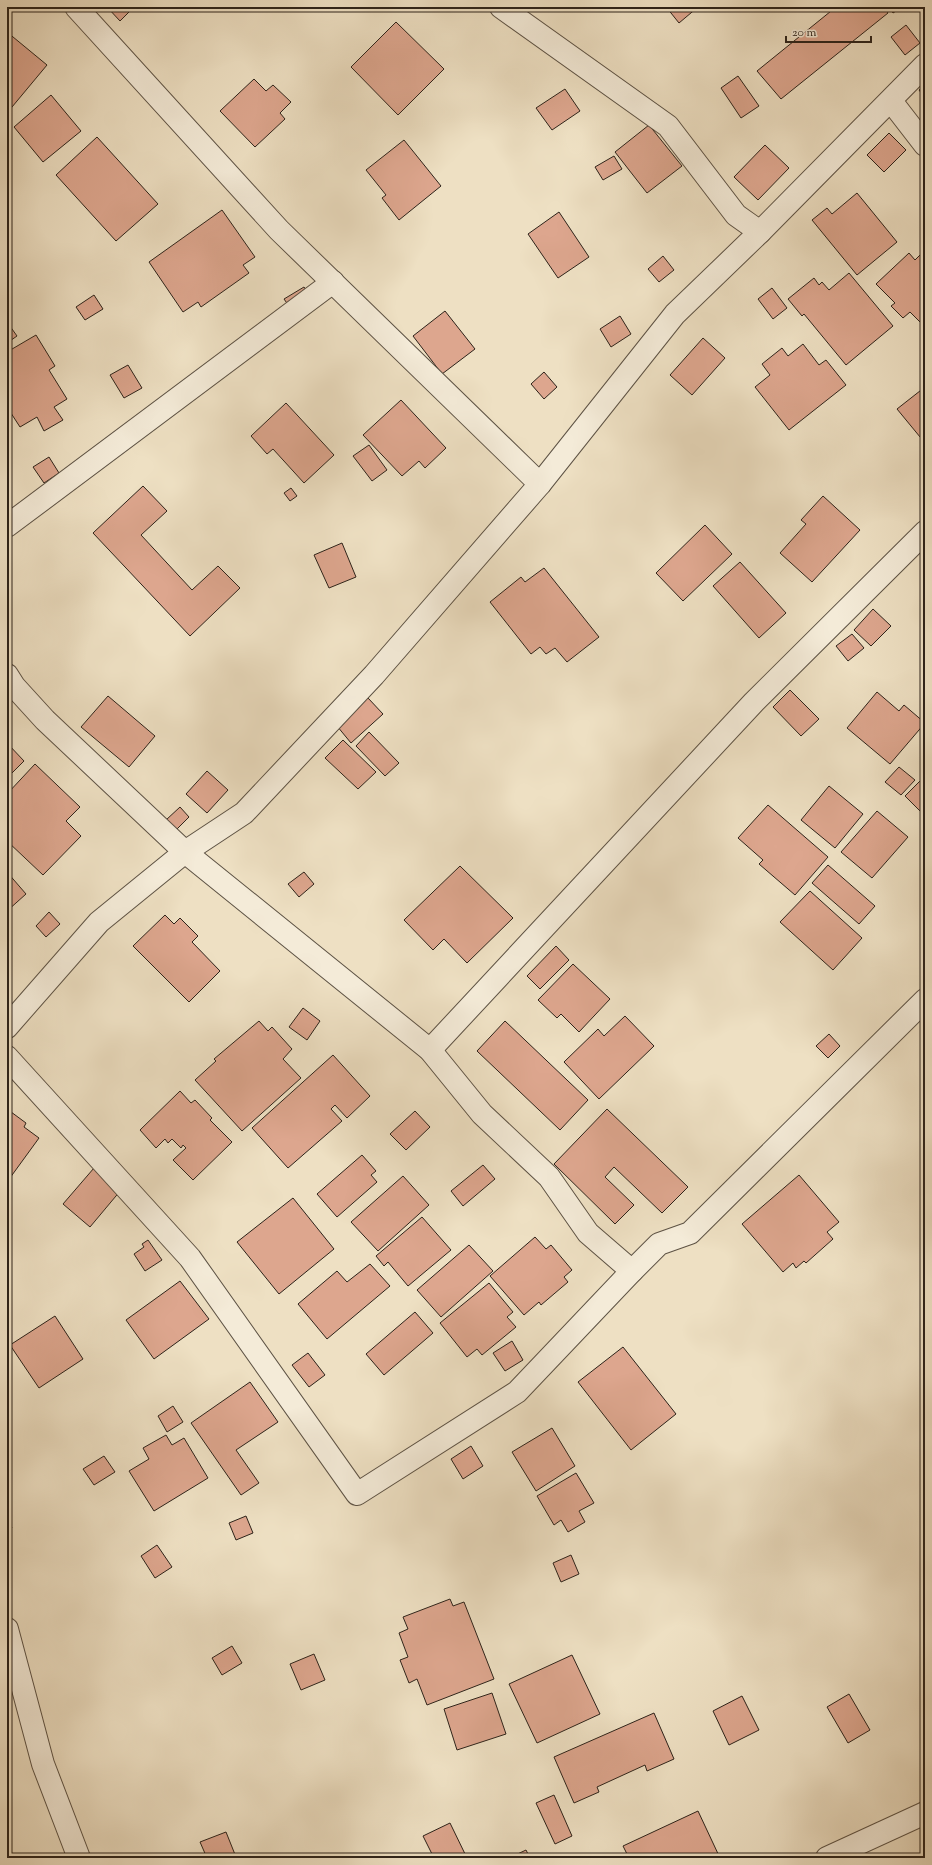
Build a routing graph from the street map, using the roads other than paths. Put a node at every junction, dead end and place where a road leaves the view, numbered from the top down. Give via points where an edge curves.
1 (76, 7) edge
2 (501, 7) edge
3 (925, 65) edge
4 (891, 101) junction
5 (925, 145) edge
6 (760, 232) junction
7 (333, 282) junction
8 (540, 484) junction
9 (7, 526) edge
10 (925, 532) edge
11 (9, 684) edge
12 (185, 852) junction
13 (925, 1000) edge
14 (918, 1022) edge
15 (7, 1027) edge
16 (430, 1050) junction
17 (7, 1057) edge
18 (632, 1271) junction
19 (7, 1629) edge
20 (925, 1813) edge
21 (831, 1857) edge
22 (79, 1858) edge

1 - 7 street via 279,230
2 - 6 street via 668,126 736,215
3 - 4 street
4 - 5 street
4 - 6 street
6 - 8 street via 675,314
7 - 8 street
7 - 9 street
8 - 12 street via 374,675 244,813
10 - 16 street via 754,702
11 - 12 street
12 - 15 street via 100,922
12 - 16 street
13 - 14 street
14 - 18 street via 690,1233 659,1244
16 - 18 street via 482,1114 549,1177 588,1232
17 - 18 street via 190,1258 357,1494 517,1392
19 - 22 street via 43,1764
20 - 21 street

